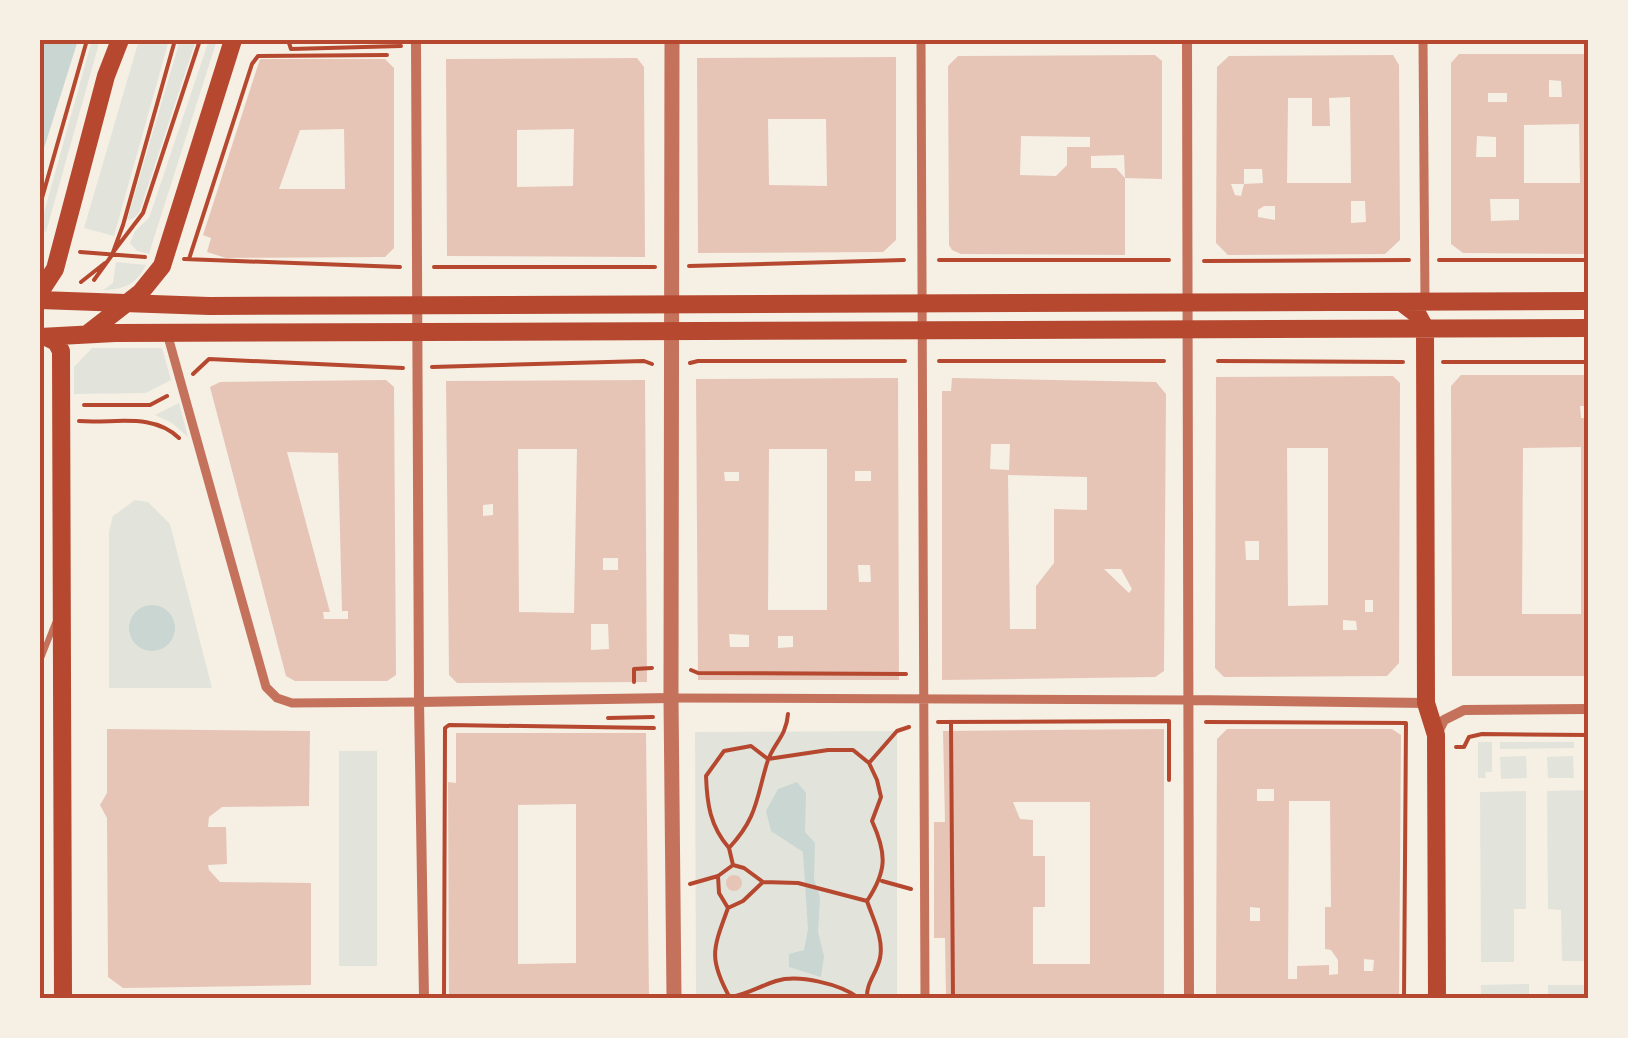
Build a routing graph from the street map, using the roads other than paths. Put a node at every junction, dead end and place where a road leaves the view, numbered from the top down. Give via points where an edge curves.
1 (120, 40) edge
2 (233, 40) edge
3 (672, 40) edge
4 (921, 40) edge
5 (1187, 40) edge
6 (1424, 40) edge
7 (416, 43) edge
8 (40, 292) edge
9 (40, 300) edge
10 (1588, 301) edge
11 (128, 302) junction
12 (1401, 302) junction
13 (1425, 302) junction
14 (922, 303) junction
15 (1188, 303) junction
16 (671, 304) junction
17 (417, 305) junction
18 (1425, 328) junction
19 (1588, 328) edge
20 (1188, 329) junction
21 (922, 330) junction
22 (670, 331) junction
23 (417, 332) junction
24 (176, 333) junction
25 (86, 335) junction
26 (43, 337) edge
27 (61, 370) junction
28 (61, 608) junction
29 (40, 661) edge
30 (670, 698) junction
31 (926, 700) junction
32 (1188, 700) junction
33 (419, 702) junction
34 (1426, 703) junction
35 (1588, 710) edge
36 (1446, 745) junction
37 (62, 998) edge
38 (424, 998) edge
39 (674, 998) edge
40 (925, 998) edge
41 (1189, 998) edge
42 (1437, 998) edge

1 - 8 main road via 60,250
2 - 11 main road via 165,259
3 - 16 street
4 - 14 street
5 - 15 street
6 - 13 street
7 - 17 street
9 - 11 main road
10 - 13 main road
11 - 17 main road
11 - 25 main road
12 - 13 main road
12 - 15 main road
12 - 18 main road
14 - 15 main road
14 - 16 main road
14 - 21 street
15 - 20 street
16 - 17 main road
16 - 22 street
17 - 23 street
18 - 19 main road
18 - 20 main road
18 - 34 main road
20 - 21 main road
20 - 32 street
21 - 22 main road
21 - 31 street
22 - 23 main road
22 - 30 street
23 - 24 main road
23 - 33 street
24 - 25 main road
24 - 33 street via 182,386 266,688 292,703
25 - 26 main road
25 - 27 main road
26 - 27 main road via 59,346
27 - 28 main road
28 - 29 lane
28 - 37 main road
30 - 31 street
30 - 33 street
30 - 39 street
31 - 32 street
31 - 40 street
32 - 34 street
32 - 41 street
33 - 38 street
34 - 36 main road
35 - 36 street via 1464,710 1444,720
36 - 42 main road

